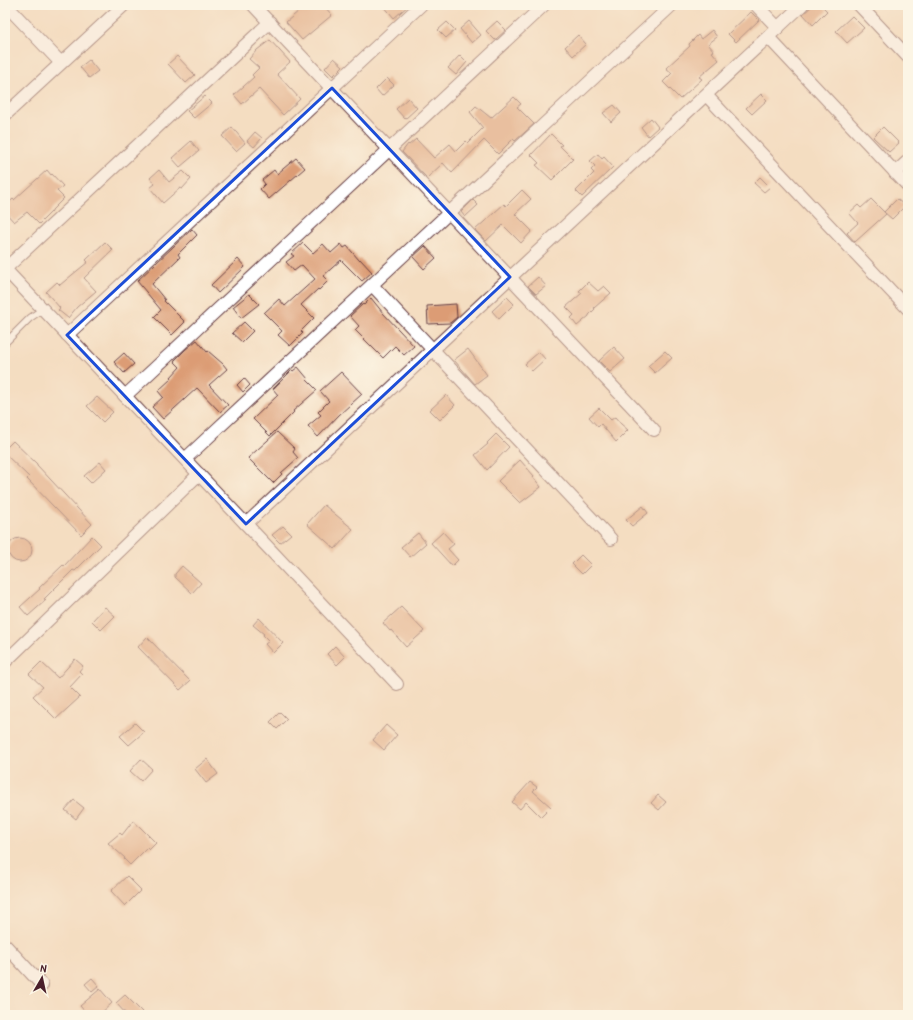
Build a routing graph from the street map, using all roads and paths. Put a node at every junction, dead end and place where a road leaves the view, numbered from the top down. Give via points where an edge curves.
1 (6, 5) edge
2 (124, 5) edge
3 (421, 5) edge
4 (544, 5) edge
5 (672, 5) edge
6 (756, 5) edge
7 (802, 5) edge
8 (859, 5) edge
9 (257, 6) edge
10 (270, 22) junction
11 (778, 28) junction
12 (768, 37) junction
13 (908, 57) edge
14 (61, 63) junction
15 (332, 88) junction
16 (706, 95) junction
17 (5, 115) edge
18 (389, 149) junction
19 (908, 161) edge
20 (896, 172) junction
21 (908, 186) edge
22 (449, 213) junction
23 (510, 277) junction
24 (372, 285) junction
25 (43, 309) junction
26 (908, 309) edge
27 (67, 335) junction
28 (5, 344) edge
29 (433, 350) junction
30 (125, 396) junction
31 (654, 430) dead end
32 (185, 459) junction
33 (199, 474) junction
34 (246, 524) junction
35 (611, 539) dead end
36 (5, 662) edge
37 (397, 684) dead end
38 (5, 945) edge
39 (42, 985) dead end

1 - 14 street
2 - 14 street
3 - 15 street
4 - 18 street
5 - 22 street
6 - 11 street
7 - 11 street
8 - 13 street
9 - 10 street
10 - 15 street
10 - 25 street via 5,269
11 - 12 street
12 - 16 street
12 - 20 street
14 - 17 street
15 - 18 street
15 - 27 street
16 - 23 street
16 - 26 street
18 - 22 street
18 - 30 street
19 - 20 street
20 - 21 street
22 - 23 street
22 - 24 street
23 - 29 street
23 - 31 street
24 - 29 street
24 - 32 street
25 - 27 street
25 - 28 lane via 30,318
27 - 30 street
29 - 34 street
29 - 35 street
30 - 32 street
32 - 33 street
33 - 34 street
33 - 36 street
34 - 37 street
38 - 39 street

